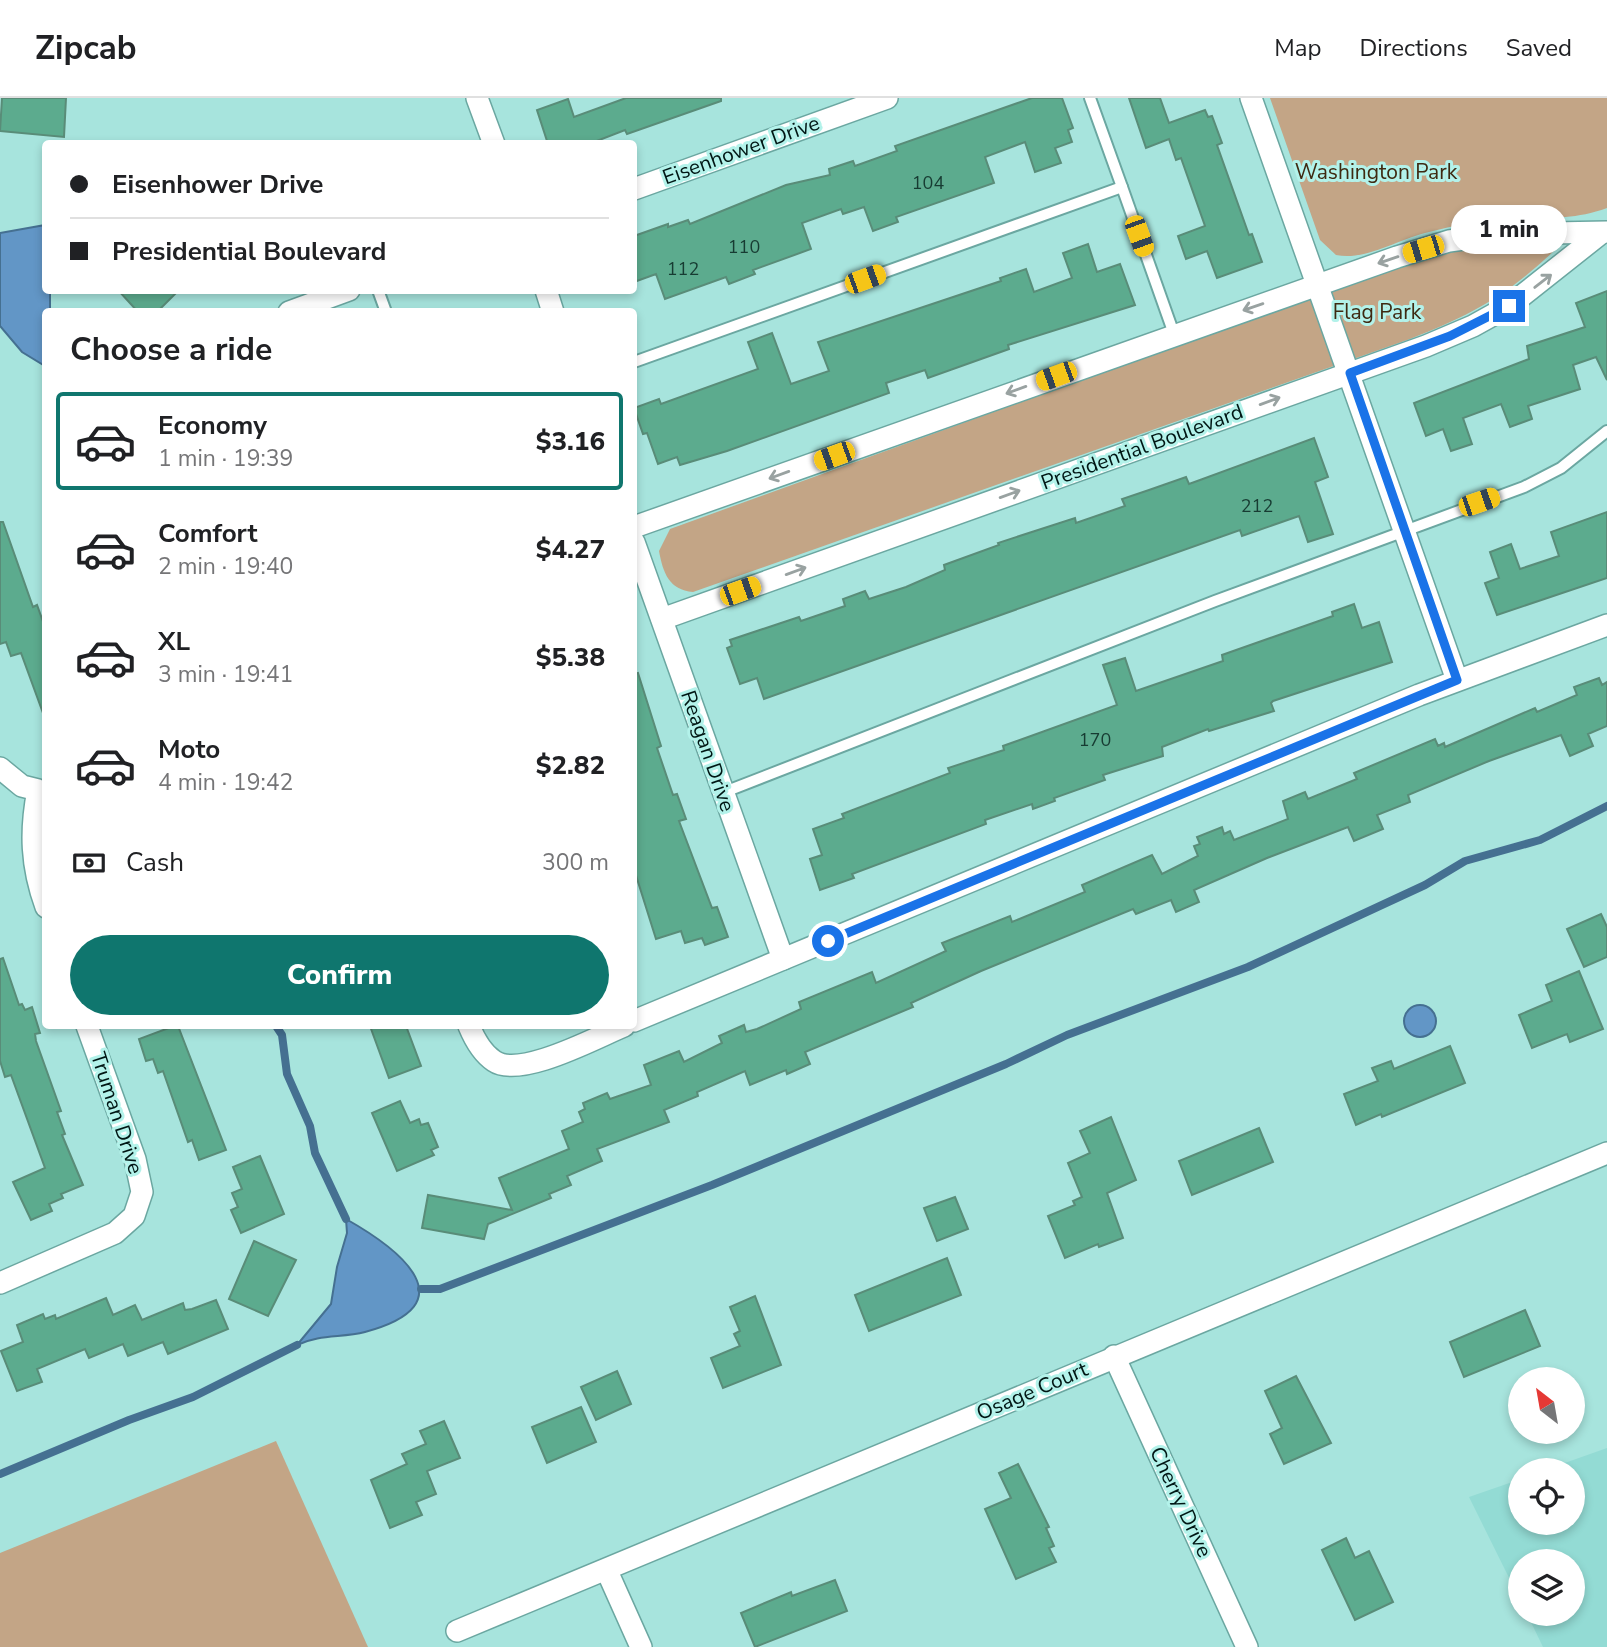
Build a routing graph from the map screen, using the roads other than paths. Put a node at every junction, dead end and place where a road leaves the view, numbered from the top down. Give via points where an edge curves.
1 (477, 98) edge
2 (887, 98) edge
3 (1090, 98) edge
4 (1251, 98) edge
5 (493, 140) edge
6 (1122, 187) junction
7 (637, 188) edge
8 (1603, 233) edge
9 (1318, 284) junction
10 (338, 294) edge
11 (300, 308) edge
12 (1174, 334) junction
13 (637, 361) edge
14 (1350, 373) junction
15 (1607, 432) edge
16 (637, 526) edge
17 (1405, 529) junction
18 (637, 550) edge
19 (662, 619) junction
20 (1607, 625) edge
21 (1457, 680) junction
22 (0, 768) edge
23 (42, 788) edge
24 (722, 793) junction
25 (42, 892) edge
26 (783, 959) junction
27 (637, 1016) edge
28 (89, 1029) edge
29 (470, 1029) edge
30 (608, 1029) edge
31 (1607, 1153) edge
32 (0, 1283) edge
33 (1114, 1356) junction
34 (607, 1571) junction
35 (457, 1631) dead end
36 (641, 1647) edge
37 (1247, 1647) edge

1 - 5 street
2 - 7 street, Eisenhower Drive
3 - 6 lane
4 - 9 street
6 - 12 lane
6 - 13 lane
8 -> 9 street, Presidential Boulevard via 1501,234 1449,241
14 -> 8 street, Presidential Boulevard via 1473,326 1509,306
9 -> 12 street, Presidential Boulevard
9 - 14 street
10 - 11 street
12 -> 16 street, Presidential Boulevard
14 - 17 street
19 -> 14 street, Presidential Boulevard
15 - 17 lane via 1539,481
17 - 21 street
17 - 24 lane
18 - 19 street, Reagan Drive
19 - 24 street, Reagan Drive
20 - 21 street
21 - 26 street
22 - 23 street via 22,786
23 - 25 street via 33,816 32,856
24 - 26 street, Reagan Drive
26 - 27 street
28 - 32 street, Truman Drive via 135,1159 142,1192 134,1216 104,1238
29 - 30 street via 495,1062 517,1066 540,1061
31 - 33 street, Osage Court
33 - 34 street, Osage Court
33 - 37 street, Cherry Drive
34 - 35 street, Osage Court
34 - 36 street

